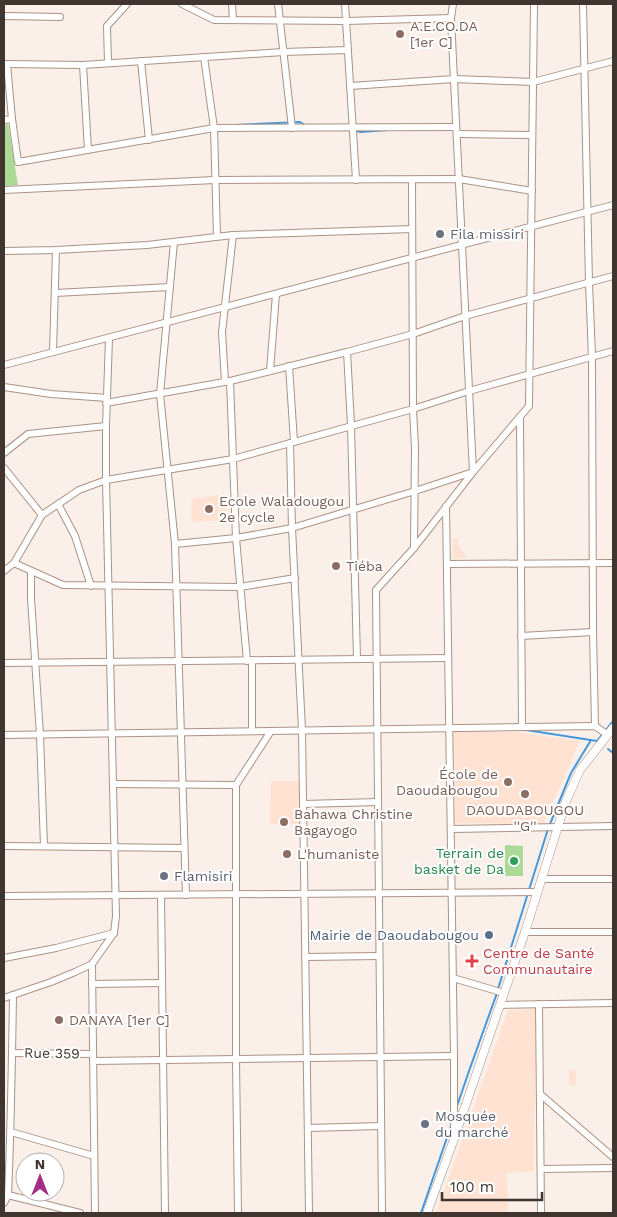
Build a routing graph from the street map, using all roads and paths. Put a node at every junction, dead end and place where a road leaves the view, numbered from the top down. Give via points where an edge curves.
1 (127, 4) edge
2 (182, 4) edge
3 (232, 4) edge
4 (278, 4) edge
5 (345, 4) edge
6 (453, 4) edge
7 (534, 4) edge
8 (584, 4) edge
9 (4, 16) edge
10 (60, 17) dead end
11 (452, 18) junction
12 (233, 20) junction
13 (280, 21) junction
14 (346, 21) junction
15 (348, 50) junction
16 (283, 52) junction
17 (204, 57) junction
18 (141, 61) junction
19 (613, 61) edge
20 (108, 63) junction
21 (5, 64) edge
22 (83, 64) junction
23 (585, 68) junction
24 (454, 79) junction
25 (533, 82) junction
26 (350, 86) junction
27 (12, 119) junction
28 (4, 120) edge
29 (214, 128) junction
30 (292, 128) junction
31 (353, 128) junction
32 (457, 131) junction
33 (532, 135) junction
34 (149, 140) junction
35 (88, 150) junction
36 (459, 179) junction
37 (215, 180) junction
38 (356, 180) junction
39 (412, 180) junction
40 (4, 190) edge
41 (532, 191) junction
42 (613, 205) edge
43 (587, 212) junction
44 (531, 226) junction
45 (412, 229) junction
46 (233, 235) junction
47 (217, 236) junction
48 (174, 242) junction
49 (462, 244) junction
50 (56, 250) junction
51 (4, 251) edge
52 (412, 258) junction
53 (613, 276) edge
54 (589, 282) junction
55 (170, 287) junction
56 (55, 293) junction
57 (276, 294) junction
58 (530, 299) junction
59 (225, 307) junction
60 (465, 316) junction
61 (166, 322) junction
62 (413, 334) junction
63 (109, 338) junction
64 (613, 351) edge
65 (54, 352) junction
66 (347, 352) junction
67 (592, 358) junction
68 (4, 365) edge
69 (289, 366) junction
70 (270, 371) junction
71 (530, 375) junction
72 (228, 381) junction
73 (4, 387) edge
74 (469, 391) junction
75 (160, 394) junction
76 (106, 400) junction
77 (413, 409) junction
78 (520, 417) junction
79 (106, 426) junction
80 (351, 426) junction
81 (292, 442) junction
82 (4, 453) edge
83 (233, 459) junction
84 (4, 468) edge
85 (168, 470) junction
86 (473, 472) junction
87 (106, 480) junction
88 (415, 492) junction
89 (58, 504) junction
90 (446, 506) junction
91 (354, 509) junction
92 (42, 515) junction
93 (292, 528) junction
94 (236, 538) junction
95 (175, 544) junction
96 (414, 548) junction
97 (14, 563) junction
98 (593, 563) junction
99 (613, 563) edge
100 (447, 564) junction
101 (521, 564) junction
102 (4, 571) edge
103 (31, 572) junction
104 (295, 578) junction
105 (91, 586) junction
106 (108, 586) junction
107 (177, 586) junction
108 (240, 587) junction
109 (593, 632) junction
110 (521, 636) junction
111 (448, 658) junction
112 (357, 659) junction
113 (376, 659) junction
114 (250, 660) junction
115 (299, 660) junction
116 (179, 661) junction
117 (110, 662) junction
118 (4, 663) edge
119 (34, 663) junction
120 (594, 726) junction
121 (522, 727) junction
122 (449, 728) junction
123 (377, 729) junction
124 (302, 730) junction
125 (252, 731) junction
126 (271, 731) junction
127 (611, 731) edge
128 (180, 732) junction
129 (112, 734) junction
130 (4, 735) edge
131 (40, 735) junction
132 (113, 784) junction
133 (182, 784) junction
134 (236, 785) junction
135 (378, 802) junction
136 (303, 804) junction
137 (558, 826) junction
138 (613, 826) edge
139 (451, 829) junction
140 (4, 846) edge
141 (44, 846) junction
142 (114, 847) junction
143 (184, 848) junction
144 (541, 879) junction
145 (613, 879) edge
146 (538, 892) junction
147 (452, 893) junction
148 (235, 894) junction
149 (305, 894) junction
150 (379, 894) junction
151 (115, 895) junction
152 (162, 895) junction
153 (186, 895) junction
154 (4, 896) edge
155 (525, 932) junction
156 (613, 932) edge
157 (114, 933) junction
158 (379, 956) junction
159 (306, 957) junction
160 (4, 958) edge
161 (92, 964) junction
162 (453, 978) junction
163 (162, 983) junction
164 (92, 984) junction
165 (504, 993) junction
166 (13, 995) junction
167 (4, 998) edge
168 (613, 1003) edge
169 (500, 1004) junction
170 (539, 1004) junction
171 (12, 1053) junction
172 (454, 1056) junction
173 (93, 1057) junction
174 (380, 1057) junction
175 (307, 1058) junction
176 (236, 1059) junction
177 (163, 1060) junction
178 (7, 1076) edge
179 (540, 1094) junction
180 (7, 1113) edge
181 (381, 1126) junction
182 (308, 1128) junction
183 (11, 1132) junction
184 (454, 1139) junction
185 (94, 1156) junction
186 (613, 1157) edge
187 (613, 1168) edge
188 (541, 1169) junction
189 (8, 1195) junction
190 (4, 1202) edge
191 (80, 1213) edge
192 (95, 1213) edge
193 (165, 1213) edge
194 (238, 1213) edge
195 (309, 1213) edge
196 (382, 1213) edge
197 (427, 1213) edge
198 (541, 1213) edge

1 - 20 street via 107,26
2 - 12 street via 214,20
3 - 12 street
4 - 13 street
5 - 14 street
6 - 11 street
7 - 25 street
8 - 23 street
9 - 10 street
11 - 14 street
11 - 24 street
12 - 13 street
13 - 14 street
13 - 16 street
14 - 15 street
15 - 16 street
15 - 26 street
16 - 17 street
16 - 30 street
17 - 18 street
17 - 29 street
18 - 20 street
18 - 34 street
19 - 23 street
20 - 22 street
21 - 22 street
21 - 27 street
22 - 35 street
23 - 25 street
23 - 43 street
24 - 25 street
24 - 26 street
24 - 32 street
25 - 33 street
26 - 31 street
27 - 28 street
27 - 35 street via 18,162
29 - 30 street
29 - 34 street
29 - 37 street
30 - 31 street
31 - 32 street
31 - 38 street
32 - 33 street
32 - 36 street
33 - 41 street
34 - 35 street
36 - 39 street
36 - 41 street
36 - 49 street
37 - 38 street
37 - 40 street
37 - 47 street
38 - 39 street
39 - 45 street
41 - 44 street
42 - 43 street
43 - 44 street
43 - 54 street
44 - 49 street
44 - 58 street
45 - 46 street
45 - 52 street
46 - 47 street
46 - 59 street
47 - 48 street
48 - 50 street
48 - 55 street
49 - 52 street
49 - 60 street
50 - 51 street
50 - 56 street
52 - 57 street
52 - 62 street
53 - 54 street
54 - 58 street
54 - 67 street
55 - 56 street
55 - 61 street
56 - 65 street
57 - 59 street
57 - 70 street
58 - 60 street
58 - 71 street
59 - 61 street
59 - 72 street via 222,332
60 - 62 street
60 - 74 street
61 - 63 street
61 - 75 street
62 - 66 street
62 - 77 street
63 - 65 street
63 - 76 street
64 - 67 street
65 - 68 street
66 - 69 street
66 - 80 street
67 - 71 street
67 - 98 street
69 - 70 street
69 - 81 street
70 - 72 street
71 - 74 street
71 - 78 street via 529,406
72 - 75 street
72 - 83 street
73 - 76 street
74 - 77 street
74 - 86 street
75 - 76 street
75 - 85 street
76 - 79 street
77 - 80 street
77 - 88 street
78 - 86 street
78 - 101 street
79 - 82 street via 28,434
79 - 87 street
80 - 81 street
80 - 91 street
81 - 83 street
81 - 93 street
83 - 85 street
83 - 94 street
84 - 92 street
85 - 87 street
85 - 95 street
86 - 88 street
86 - 90 street
87 - 89 street via 79,490
87 - 106 street
88 - 91 street
88 - 96 street
89 - 92 street
89 - 105 street via 75,536
90 - 96 street
90 - 100 street
91 - 93 street
91 - 112 street
92 - 97 street
93 - 94 street
93 - 104 street
94 - 95 street
94 - 108 street
95 - 107 street
96 - 113 street via 376,590
97 - 102 street
97 - 103 street
98 - 99 street
98 - 101 street
98 - 109 street
100 - 101 street
100 - 111 street
101 - 110 street
103 - 105 street via 63,585
103 - 119 street
104 - 108 street
104 - 115 street
105 - 106 street
106 - 107 street
106 - 117 street
107 - 108 street
107 - 116 street
108 - 114 street
109 - 110 street
109 - 120 street
110 - 121 street
111 - 113 street
111 - 122 street
112 - 113 street
112 - 115 street
113 - 123 street
114 - 115 street
114 - 116 street
114 - 125 street
115 - 124 street
116 - 117 street
116 - 128 street
117 - 119 street
117 - 129 street
118 - 119 street
119 - 131 street
120 - 121 street
120 - 127 street
121 - 122 street
122 - 123 street
122 - 139 street
123 - 124 street
123 - 135 street
124 - 126 street
124 - 136 street
125 - 126 street
125 - 128 street
126 - 134 street
127 - 137 street via 580,770
128 - 129 street
128 - 133 street
129 - 131 street
129 - 132 street
130 - 131 street
131 - 141 street
132 - 133 street
132 - 142 street
133 - 134 street
133 - 143 street
134 - 148 street
135 - 136 street
135 - 150 street
136 - 149 street
137 - 138 street
137 - 139 street
137 - 144 street
139 - 147 street
140 - 141 street
141 - 142 street
142 - 143 street
142 - 151 street
143 - 153 street
144 - 145 street
144 - 146 street
146 - 147 street
146 - 155 street
147 - 150 street
147 - 162 street
148 - 149 street
148 - 153 street
148 - 176 street
149 - 150 street
149 - 159 street
150 - 158 street
151 - 152 street
151 - 154 street
151 - 157 street
152 - 153 street
152 - 163 street
155 - 156 street
155 - 165 street
157 - 160 street
157 - 161 street
158 - 159 street
158 - 174 street
159 - 175 street
161 - 164 street
161 - 166 street
162 - 165 street
162 - 172 street
163 - 164 street
163 - 177 street
164 - 173 street
165 - 169 street
166 - 167 street
166 - 171 street
168 - 170 street
169 - 170 street
169 - 184 street
170 - 179 street
171 - 173 street, Rue 359
171 - 178 street
172 - 174 street, Rue 359
172 - 184 street
173 - 177 street, Rue 359
173 - 185 street
174 - 175 street, Rue 359
174 - 181 street
175 - 176 street, Rue 359
175 - 182 street
176 - 177 street, Rue 359
176 - 194 street
177 - 193 street
178 - 180 street
179 - 186 street
179 - 188 street
180 - 183 street
181 - 182 street
181 - 196 street
182 - 195 street
183 - 185 street
183 - 189 street
184 - 197 street
185 - 192 street
187 - 188 street
188 - 198 street
189 - 190 street
189 - 191 street

